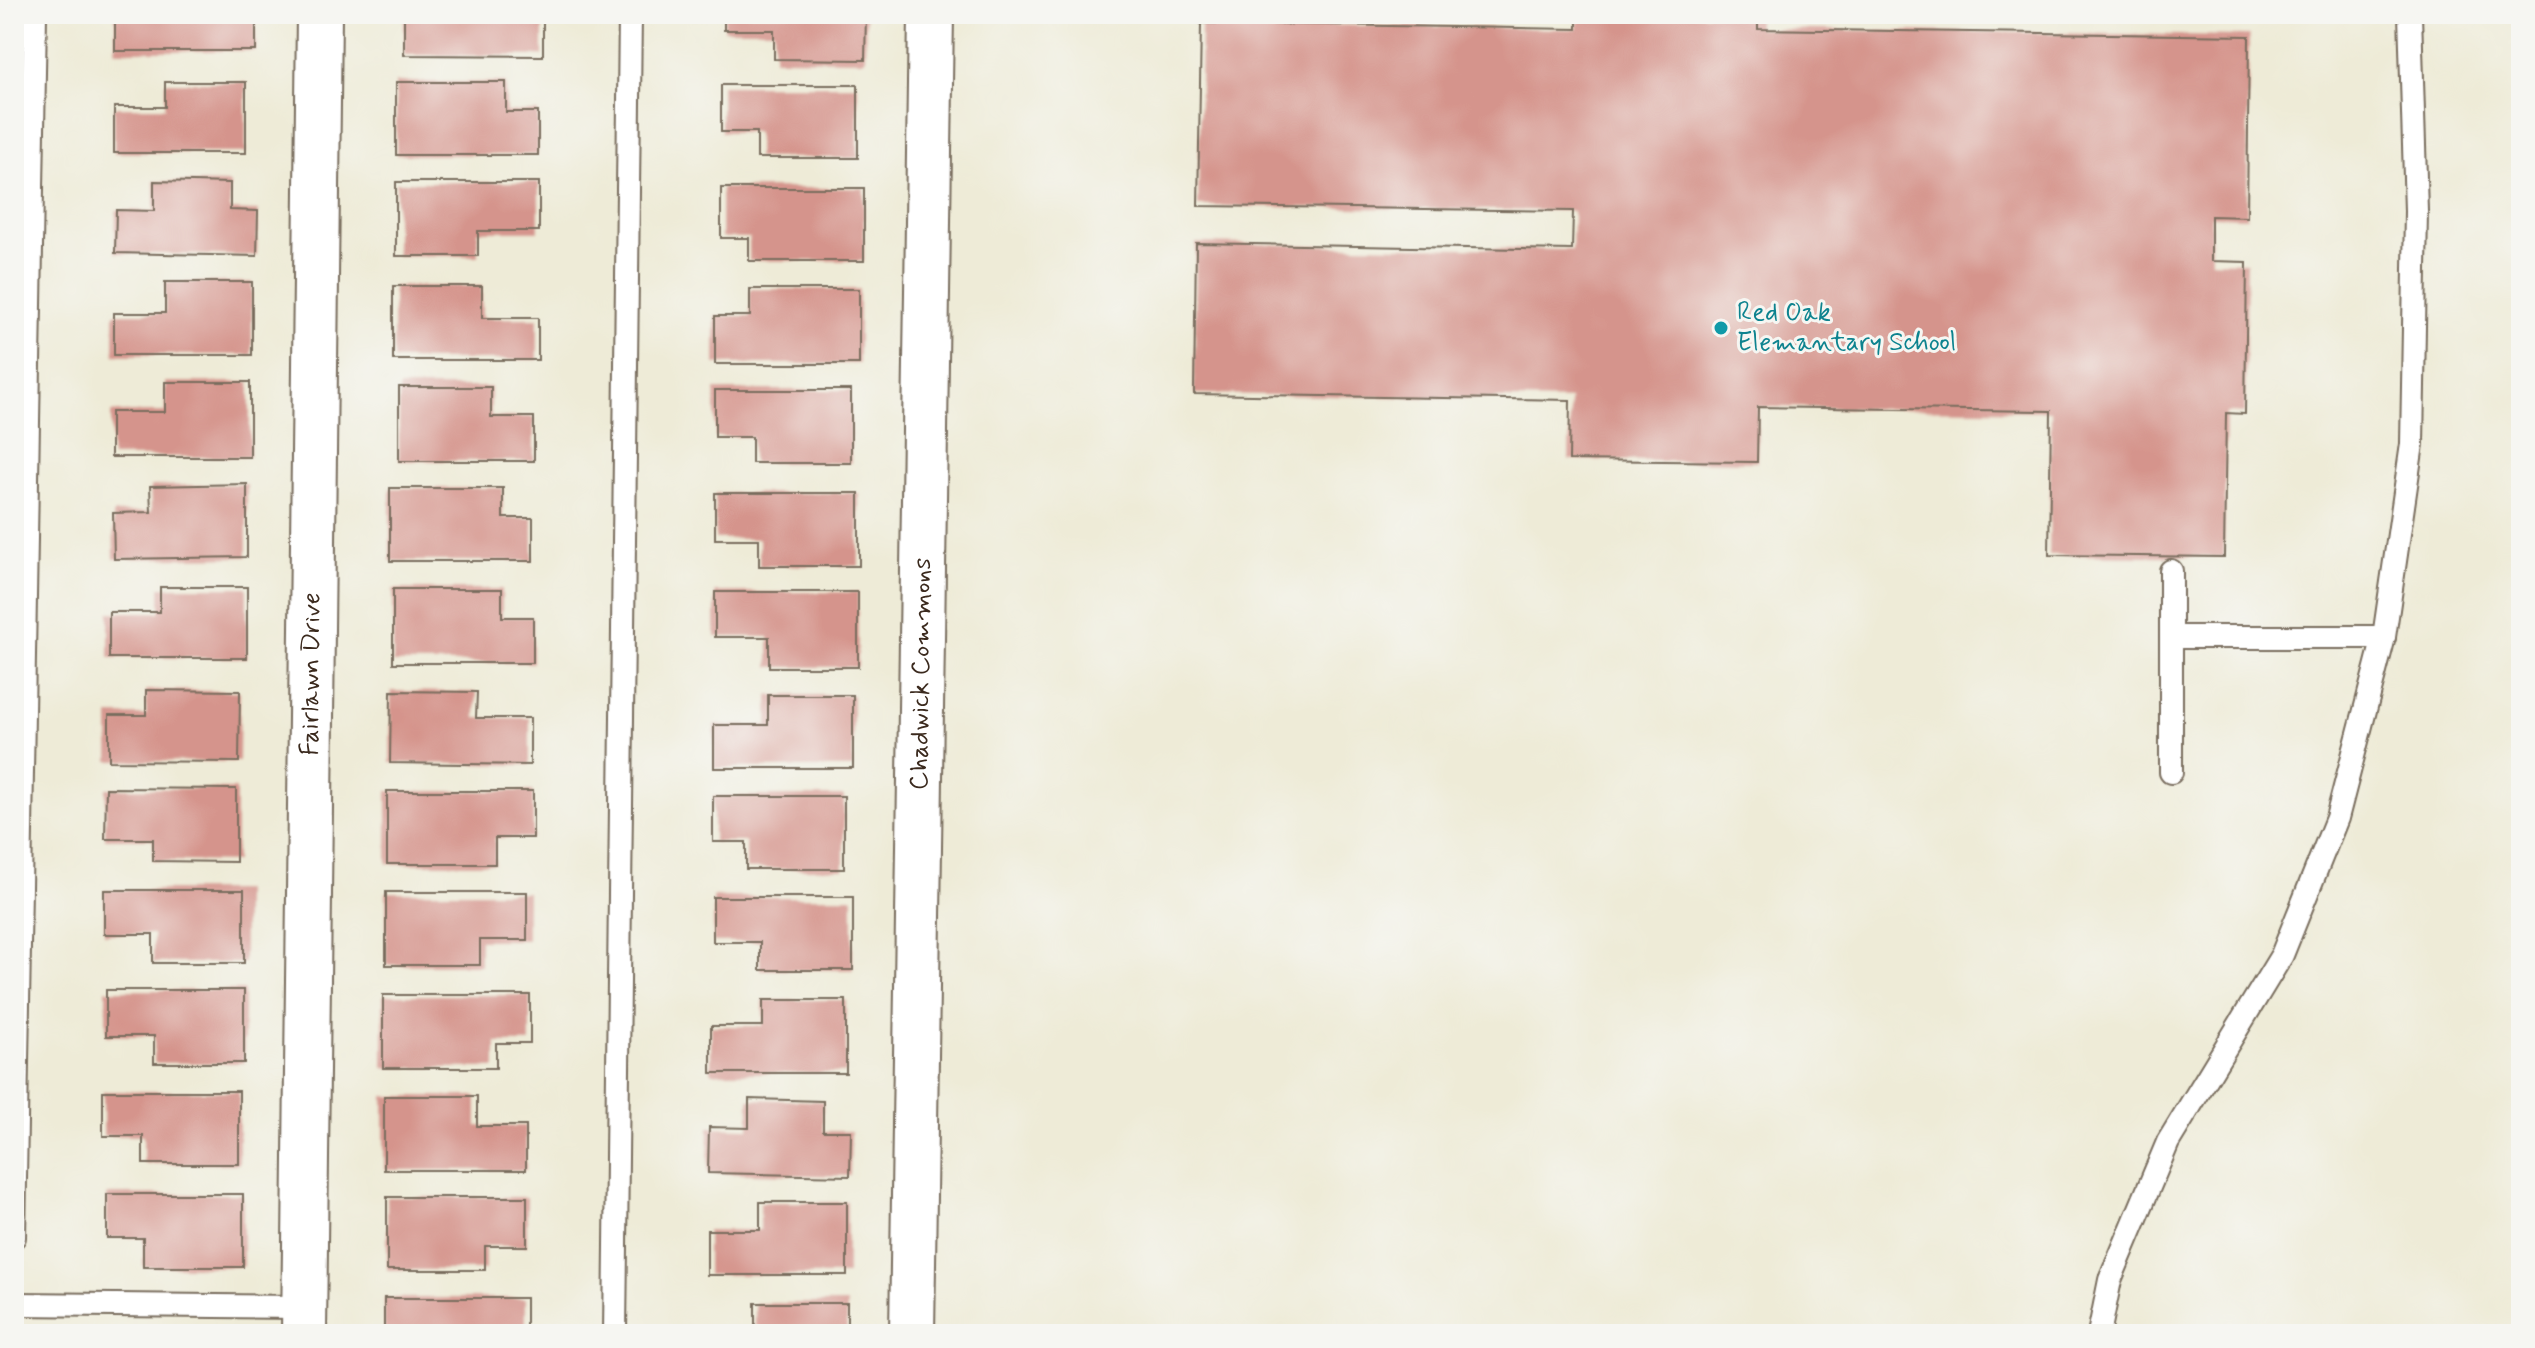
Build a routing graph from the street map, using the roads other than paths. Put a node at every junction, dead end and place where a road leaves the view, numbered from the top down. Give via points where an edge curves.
1 (35, 14) edge
2 (319, 14) edge
3 (630, 14) edge
4 (931, 14) edge
5 (2410, 14) edge
6 (2171, 571) dead end
7 (2171, 637) junction
8 (2384, 637) junction
9 (2171, 772) dead end
10 (14, 1237) edge
11 (14, 1304) edge
12 (305, 1320) edge
13 (615, 1334) edge
14 (912, 1334) edge
15 (2099, 1334) edge

1 - 10 lane
2 - 12 street, Fairlawn Drive
3 - 13 lane
4 - 14 street, Chadwick Commons
5 - 8 lane via 2416,211 2412,444
6 - 7 lane
7 - 8 lane
7 - 9 lane
8 - 15 lane via 2337,818 2282,955 2168,1142 2110,1280
11 - 12 lane

